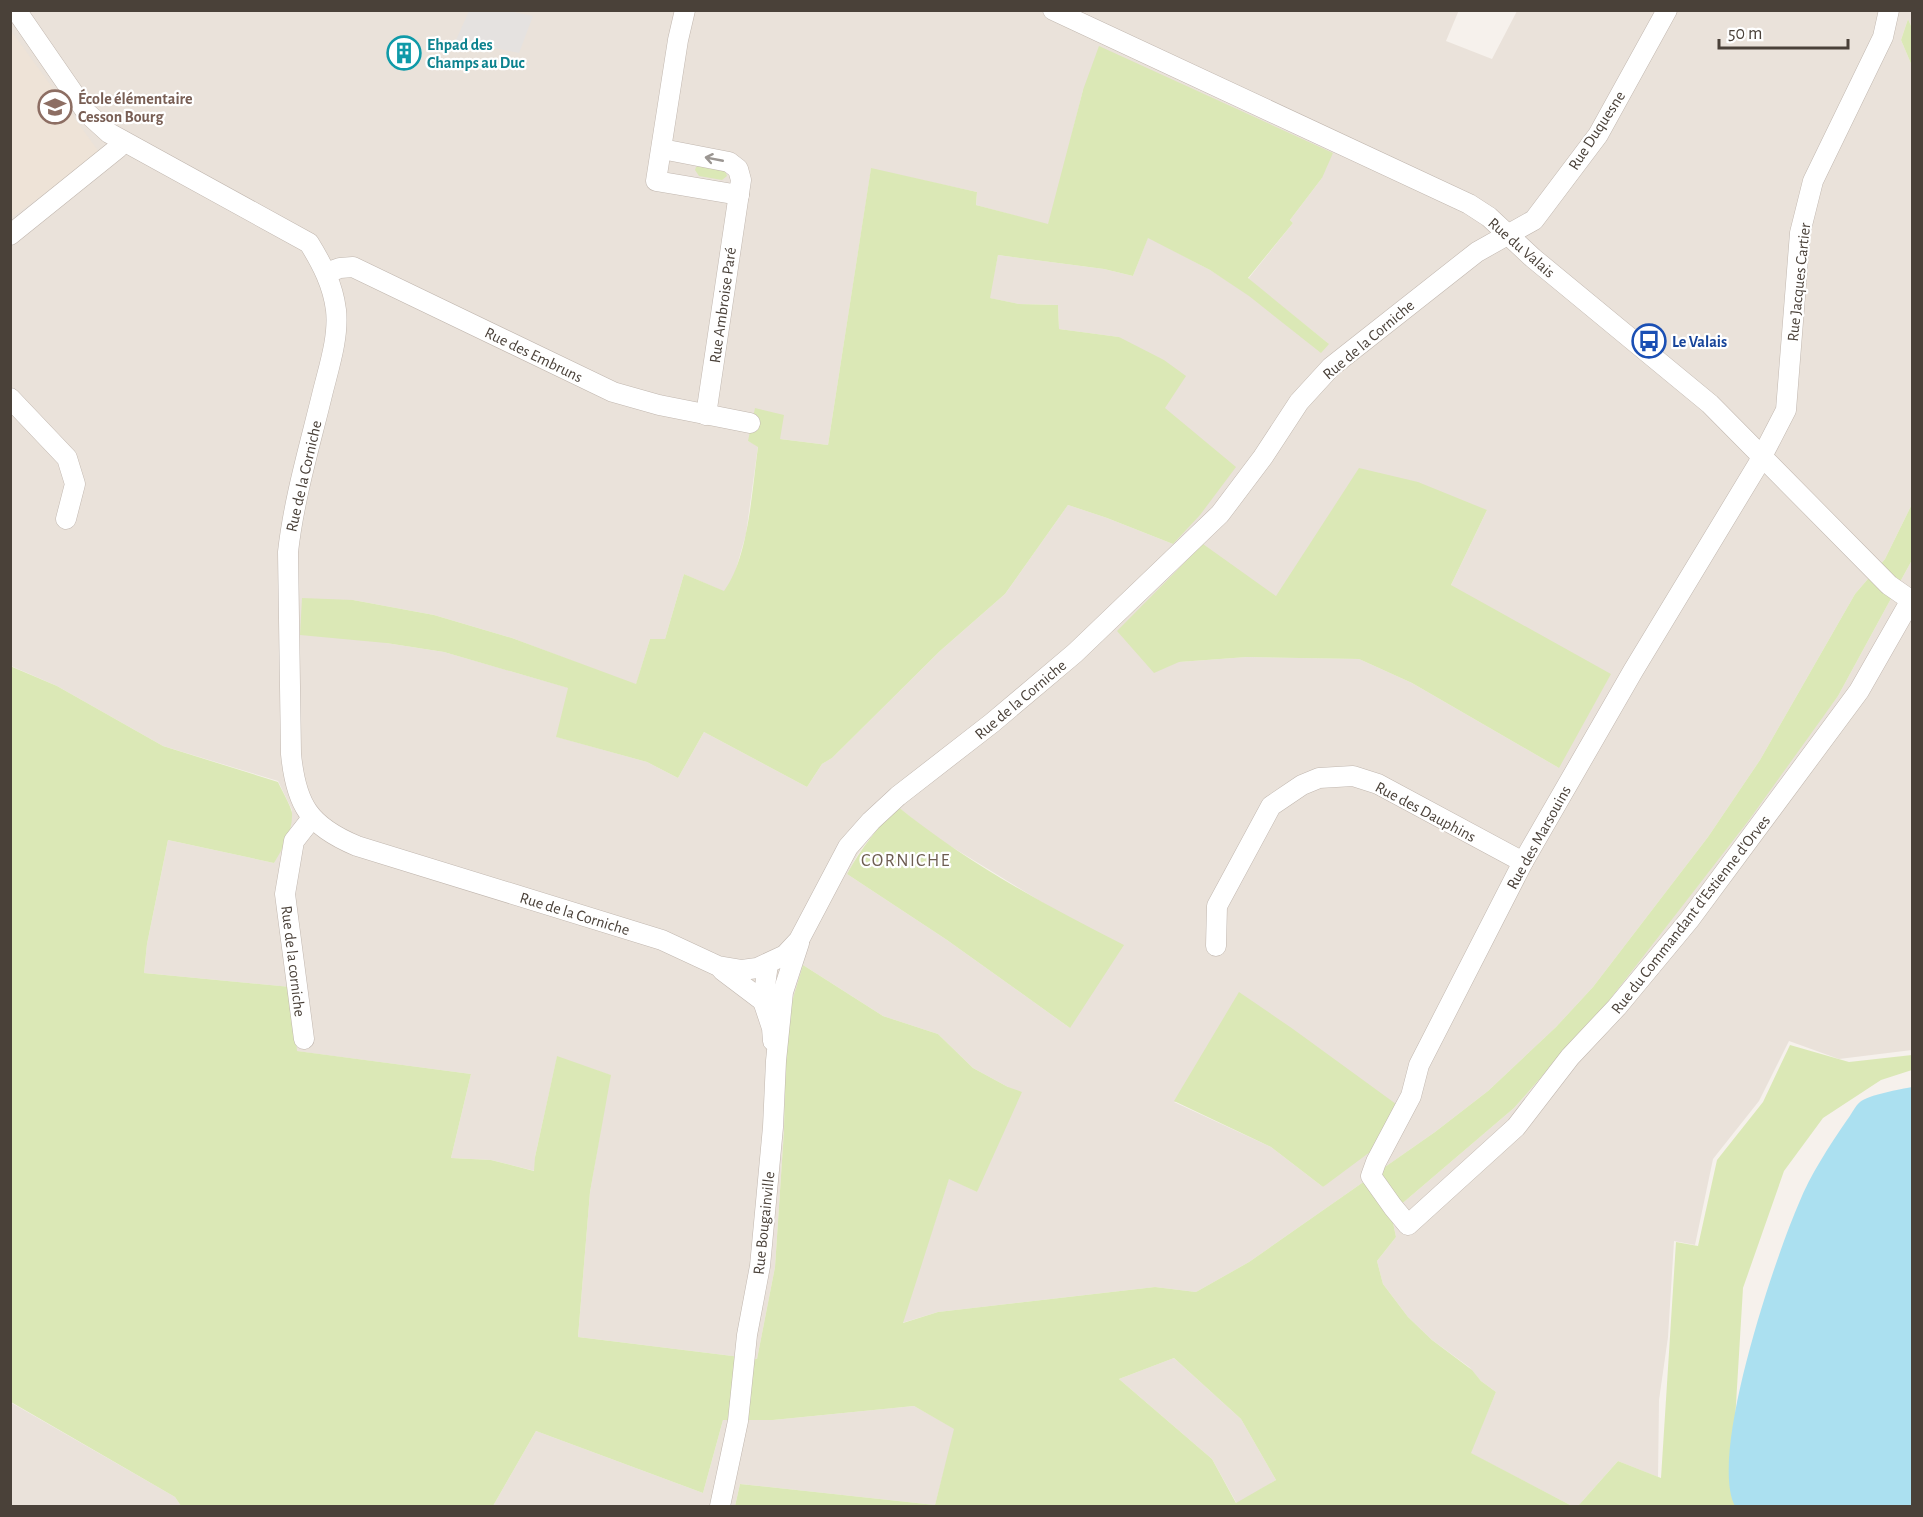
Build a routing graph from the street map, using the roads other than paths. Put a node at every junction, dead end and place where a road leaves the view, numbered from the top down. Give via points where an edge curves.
1 (16, 10) edge
2 (685, 10) edge
3 (1053, 10) edge
4 (1667, 10) edge
5 (1888, 10) edge
6 (121, 140) junction
7 (662, 149) junction
8 (738, 195) junction
9 (10, 235) edge
10 (1508, 235) junction
11 (326, 273) junction
12 (10, 398) edge
13 (706, 415) junction
14 (750, 423) dead end
15 (1762, 457) junction
16 (66, 519) dead end
17 (1912, 600) edge
18 (312, 818) junction
19 (1523, 862) junction
20 (800, 940) junction
21 (1216, 946) dead end
22 (768, 964) junction
23 (718, 966) junction
24 (783, 992) junction
25 (763, 1001) junction
26 (304, 1039) dead end
27 (776, 1061) junction
28 (1408, 1225) joint
29 (720, 1506) edge

1 - 6 street, Rue de la Corniche via 87,113
2 - 7 street
3 - 10 street, Rue du Valais via 1469,204
4 - 10 street, Rue Duquesne via 1598,135 1534,220
5 - 15 street, Rue Jacques Cartier via 1883,37 1813,182 1800,233 1786,410
6 - 9 street via 117,148
6 - 11 street, Rue de la Corniche via 309,243
8 -> 7 street, Rue Ambroise Paré via 741,180 738,169 729,162
7 - 8 street via 656,181
8 - 13 street, Rue Ambroise Paré
10 - 15 street, Rue du Valais via 1710,404
10 - 20 street, Rue de la Corniche via 1477,252 1330,367 1299,402 1220,514 1075,653 870,821 848,847
11 - 13 street, Rue des Embruns via 353,267 613,392
11 - 18 street, Rue de la Corniche via 336,312 335,329 291,521 288,552 292,766 300,799
12 - 16 street via 67,458 75,484
13 - 14 street, Rue des Embruns
15 - 17 street, Rue du Valais via 1889,585
15 - 19 street, Rue des Marsouins
17 - 28 street, Rue du Commandant d'Estienne d'Orves via 1859,691 1690,919 1570,1057 1516,1127
18 - 23 street, Rue de la Corniche via 334,837 357,846 662,940
18 - 26 street, Rue de la corniche via 294,841 285,894
19 - 21 street, Rue des Dauphins via 1378,784 1353,776 1319,778 1288,793 1262,819 1217,906
19 - 28 street, Rue des Marsouins via 1419,1065 1411,1096 1371,1176
20 - 22 street, Rue de la Corniche
20 - 24 street, Rue Bougainville
22 - 23 street, Rue de la Corniche via 742,970
22 - 24 street
22 - 25 street
23 - 25 street
24 - 27 street, Rue Bougainville
25 - 27 street via 772,1028
27 - 29 street, Rue Bougainville via 760,1266 747,1335 738,1421

